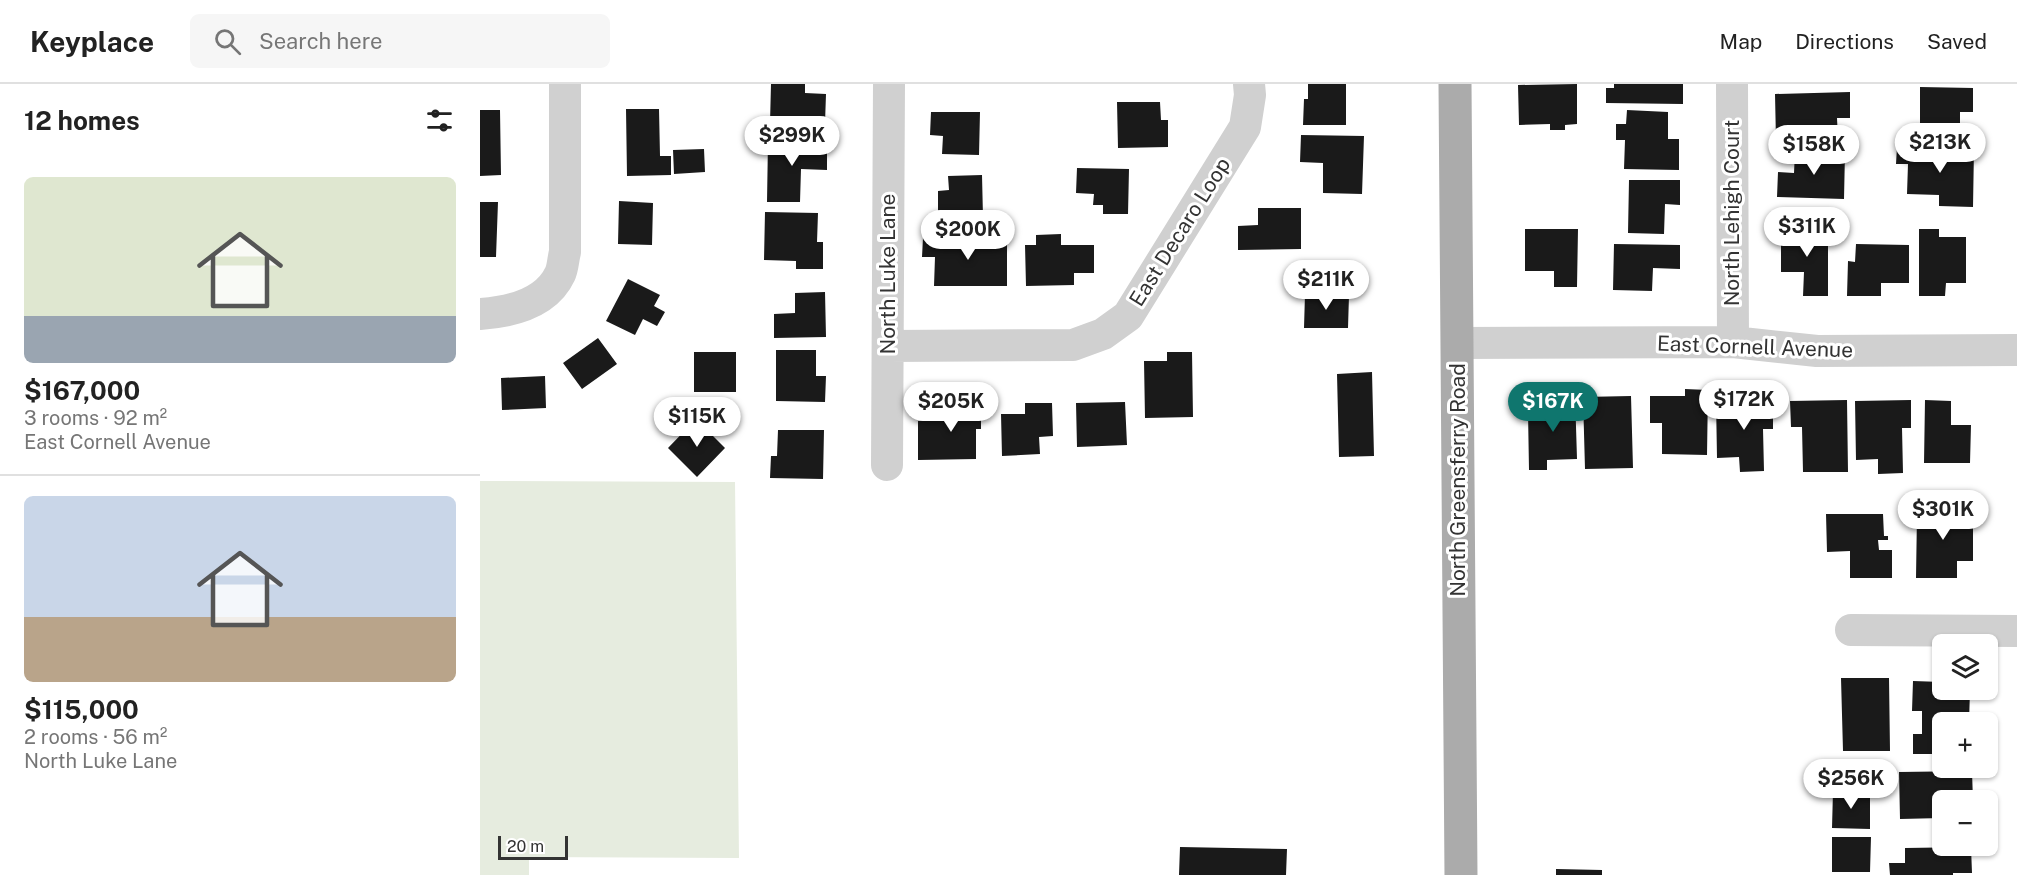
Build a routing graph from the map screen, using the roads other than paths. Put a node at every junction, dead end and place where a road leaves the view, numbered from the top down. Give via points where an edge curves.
1 (565, 84) edge
2 (889, 84) edge
3 (1249, 84) edge
4 (1455, 84) edge
5 (1732, 84) edge
6 (480, 314) edge
7 (1733, 342) junction
8 (1456, 343) junction
9 (888, 346) junction
10 (2017, 350) edge
11 (887, 465) dead end
12 (1851, 630) dead end
13 (2017, 631) edge
14 (1461, 875) edge

1 - 6 street via 565,252 561,273 549,291 531,302 503,312
2 - 9 street, North Luke Lane
3 - 9 street, East Decaro Loop via 1245,127 1128,316 1103,334 1073,345
4 - 8 main road, North Greensferry Road
5 - 7 street, North Lehigh Court
7 - 8 street, East Cornell Avenue
7 - 10 street, East Cornell Avenue via 1817,351
8 - 14 main road, North Greensferry Road
9 - 11 street, North Luke Lane
12 - 13 street

